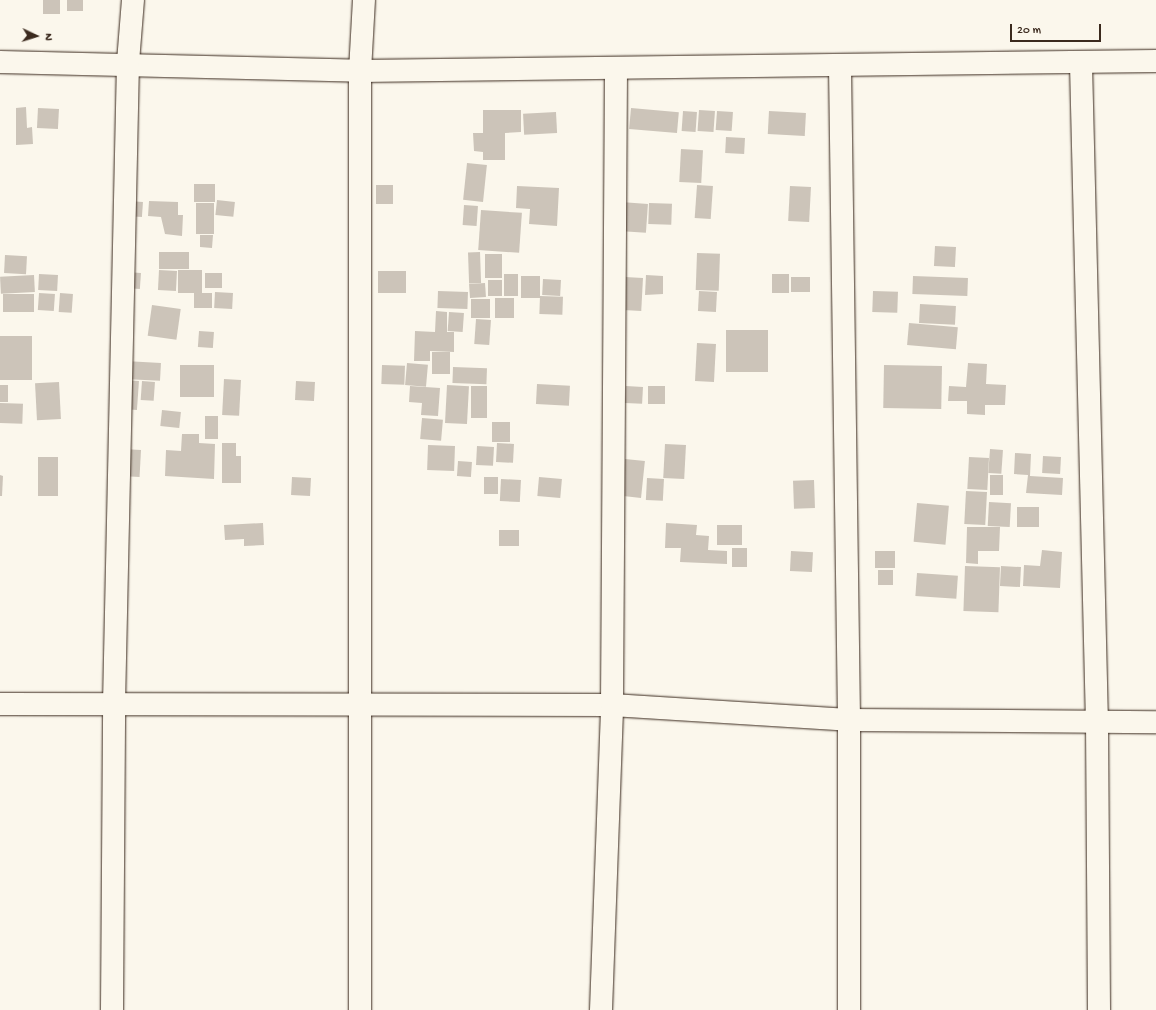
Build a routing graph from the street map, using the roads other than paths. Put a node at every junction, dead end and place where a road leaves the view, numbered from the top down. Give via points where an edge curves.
1 (133, 0) edge
2 (364, 0) edge
3 (0, 62) edge
4 (128, 62) junction
5 (1156, 62) edge
6 (1081, 64) junction
7 (840, 66) junction
8 (616, 70) junction
9 (360, 71) junction
10 (360, 703) junction
11 (0, 704) edge
12 (114, 704) junction
13 (612, 705) junction
14 (850, 720) junction
15 (1097, 722) junction
16 (1156, 722) edge
17 (112, 1010) edge
18 (360, 1010) edge
19 (601, 1010) edge
20 (849, 1010) edge
21 (1099, 1010) edge

1 - 4 street
2 - 9 street
3 - 4 street
4 - 9 street
4 - 12 street
5 - 6 street
6 - 7 street
6 - 15 street
7 - 8 street
7 - 14 street
8 - 9 street
8 - 13 street
9 - 10 street
10 - 12 street
10 - 13 street
10 - 18 street
11 - 12 street
12 - 17 street
13 - 14 street
13 - 19 street
14 - 15 street
14 - 20 street
15 - 16 street
15 - 21 street

